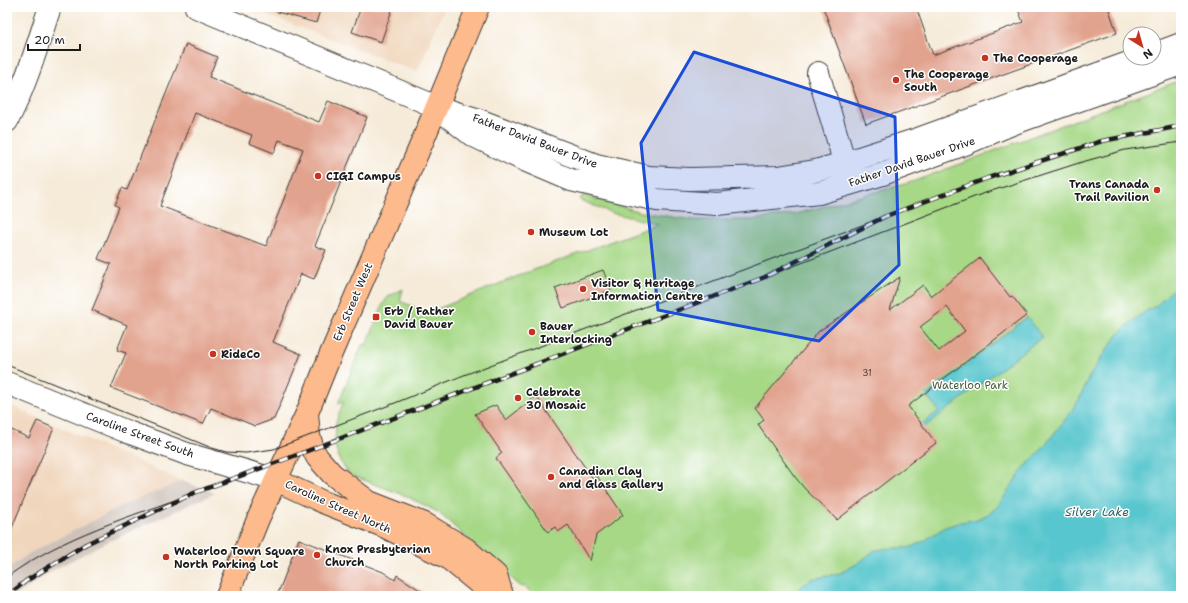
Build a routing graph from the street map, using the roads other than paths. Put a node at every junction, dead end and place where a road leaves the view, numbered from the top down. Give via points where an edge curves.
1 (50, 7) edge
2 (196, 7) edge
3 (478, 7) edge
4 (1181, 44) edge
5 (1162, 51) edge
6 (1181, 64) edge
7 (1122, 65) edge
8 (818, 73) dead end
9 (437, 107) junction
10 (7, 121) edge
11 (844, 163) junction
12 (848, 184) junction
13 (7, 383) edge
14 (307, 413) junction
15 (276, 480) junction
16 (227, 596) edge
17 (502, 596) edge

1 - 10 street via 24,84
2 - 9 street, Father David Bauer Drive
3 - 9 main road, Erb Street West
4 - 5 street
6 - 12 street, Father David Bauer Drive via 1012,124 883,174
7 - 11 street, Father David Bauer Drive
8 - 11 street
9 - 11 street, Father David Bauer Drive via 476,119 596,165 649,177 778,177
9 - 12 street, Father David Bauer Drive via 472,135 571,180 657,200 717,204 819,193
9 - 14 main road, Erb Street West
11 - 12 street
13 - 15 street, Caroline Street South via 187,454
14 - 15 main road, Erb Street West
14 - 17 main road via 313,449 332,474 369,502 425,524 466,549 496,575
15 - 16 main road, Erb Street West
15 - 17 main road, Caroline Street North via 381,525 448,558 482,586

